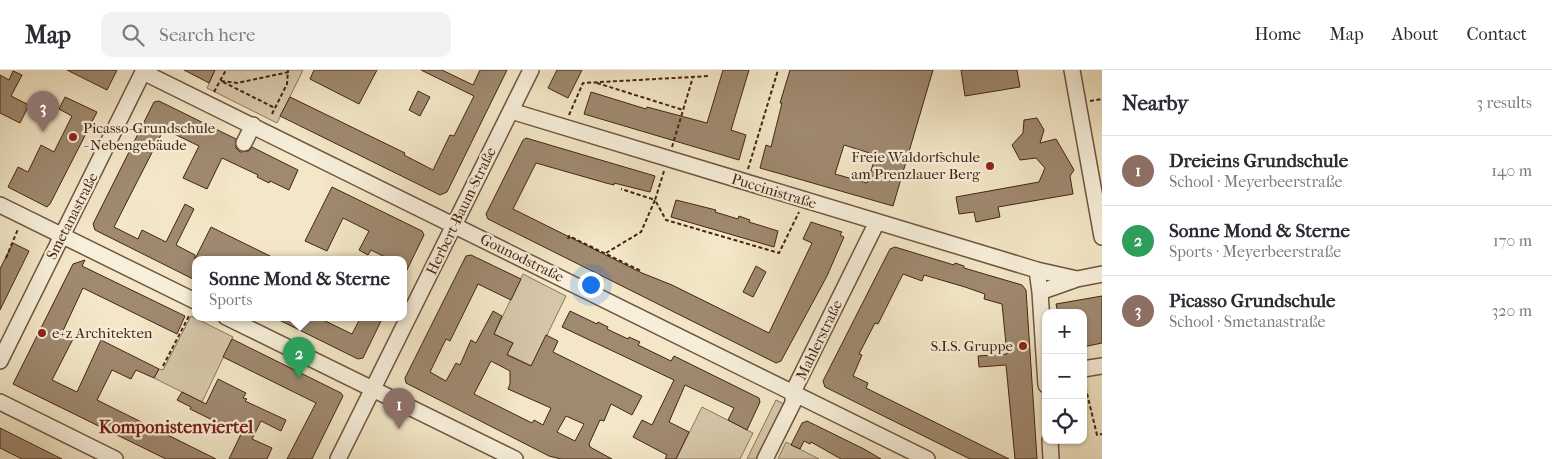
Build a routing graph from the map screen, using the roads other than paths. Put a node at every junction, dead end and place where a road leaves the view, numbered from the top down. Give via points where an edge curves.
1 (531, 70) edge
2 (1072, 70) edge
3 (144, 71) edge
4 (511, 111) junction
5 (253, 126) junction
6 (244, 142) dead end
7 (0, 205) edge
8 (877, 222) junction
9 (455, 225) junction
10 (62, 236) junction
11 (1102, 237) edge
12 (1037, 270) junction
13 (1102, 274) edge
14 (1077, 279) junction
15 (1040, 292) junction
16 (192, 306) edge
17 (234, 321) edge
18 (3, 345) edge
19 (1044, 354) edge
20 (0, 361) edge
21 (1102, 366) edge
22 (1087, 368) edge
23 (373, 389) junction
24 (793, 392) junction
25 (0, 402) edge
26 (1050, 444) edge
27 (115, 459) edge
28 (338, 459) edge
29 (515, 459) edge
30 (765, 459) edge
31 (927, 459) edge
32 (1051, 459) edge

1 - 4 street, Herbert-Baum-Straße
2 - 11 street
3 - 5 street, Gounodstraße
3 - 10 street, Smetanastraße
4 - 8 street, Puccinistraße via 670,153 803,200
4 - 9 street, Herbert-Baum-Straße
5 - 6 street
5 - 9 street, Gounodstraße
7 - 10 street
8 - 12 street, Puccinistraße
8 - 24 street, Mahlerstraße
9 - 23 street, Herbert-Baum-Straße
9 - 24 street, Gounodstraße
10 - 16 street
10 - 18 street, Smetanastraße
12 - 14 street, Puccinistraße
12 - 15 street
13 - 14 street
14 - 15 street
15 - 19 street
17 - 23 street
18 - 20 street, Smetanastraße
21 - 22 street
23 - 28 street, Herbert-Baum-Straße
23 - 29 street
24 - 30 street, Mahlerstraße via 793,403
24 - 31 street, Gounodstraße
25 - 27 street
26 - 32 street

